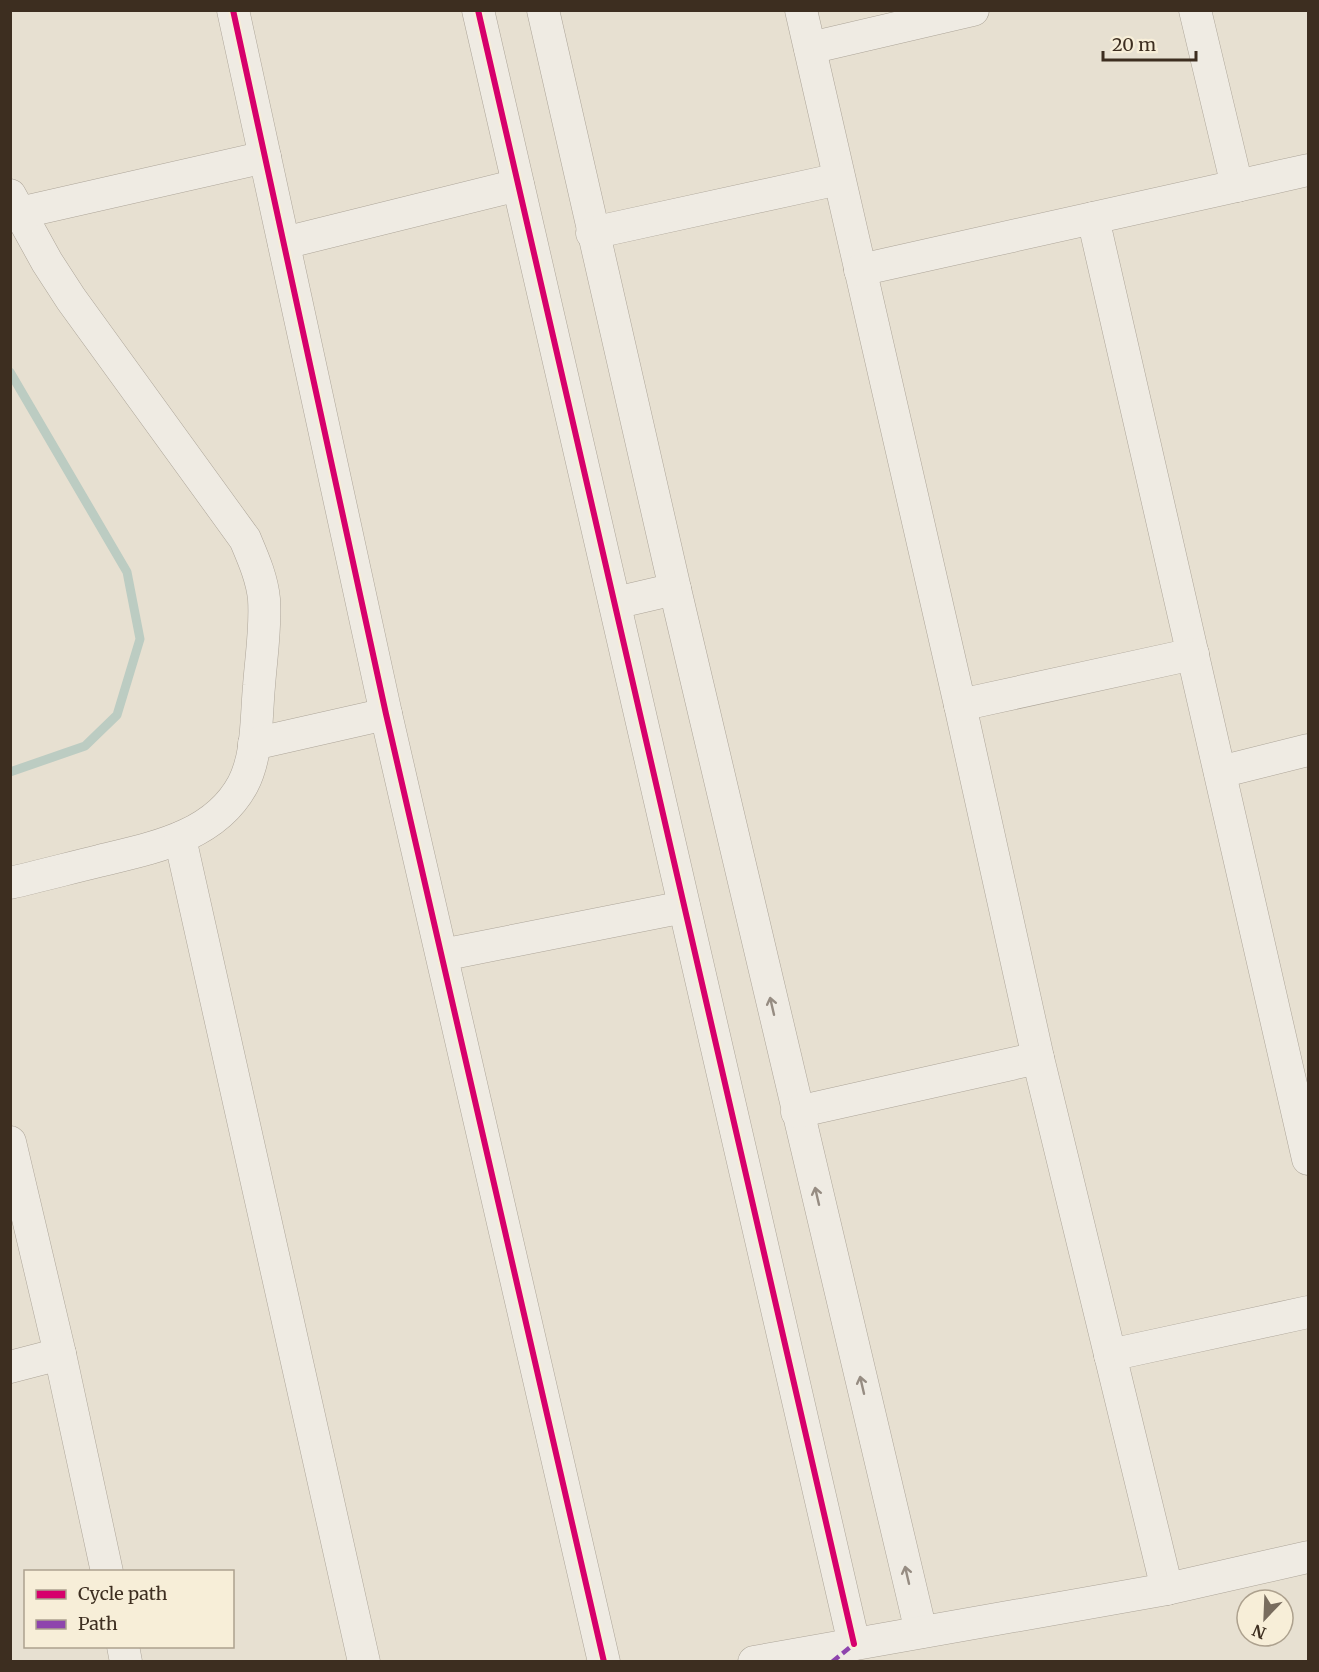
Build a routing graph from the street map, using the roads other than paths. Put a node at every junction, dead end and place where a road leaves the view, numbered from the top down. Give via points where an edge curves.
1 (233, 10) edge
2 (478, 10) edge
3 (543, 10) edge
4 (801, 10) edge
5 (972, 10) edge
6 (1195, 10) edge
7 (810, 48) junction
8 (265, 157) junction
9 (1308, 170) edge
10 (839, 179) junction
11 (518, 185) junction
12 (1237, 186) junction
13 (15, 204) edge
14 (1093, 218) junction
15 (592, 233) junction
16 (284, 243) junction
17 (860, 270) junction
18 (675, 589) junction
19 (615, 603) junction
20 (1193, 654) junction
21 (960, 705) junction
22 (386, 714) junction
23 (254, 744) junction
24 (1308, 750) edge
25 (1220, 772) junction
26 (180, 838) junction
27 (10, 883) edge
28 (684, 907) junction
29 (442, 955) junction
30 (1038, 1058) junction
31 (797, 1112) junction
32 (10, 1142) edge
33 (1308, 1159) edge
34 (1308, 1312) edge
35 (60, 1354) junction
36 (1110, 1355) junction
37 (10, 1367) edge
38 (1308, 1557) edge
39 (107, 1570) edge
40 (1167, 1589) junction
41 (921, 1632) junction
42 (854, 1644) junction
43 (363, 1662) edge
44 (604, 1662) edge
45 (754, 1662) edge

1 - 8 street
2 - 11 street
3 - 15 street
4 - 7 street
5 - 7 street
6 - 12 street
7 - 10 street
8 - 13 street
8 - 16 street
9 - 12 street
10 - 15 street
10 - 17 street
11 - 16 street
11 - 19 street
12 - 14 street
13 - 23 street via 71,299 245,539 264,599
14 - 17 street
14 - 20 street
15 - 18 street
16 - 22 street
17 - 21 street
18 - 19 street
31 -> 18 street
19 - 28 street
20 - 21 street
20 - 25 street
21 - 30 street
22 - 23 street
22 - 29 street
23 - 26 street via 243,784 228,807
24 - 25 street
25 - 33 street
26 - 27 street via 149,850
26 - 43 street
28 - 29 street
28 - 42 street
29 - 44 street
30 - 31 street
30 - 36 street
41 -> 31 street
32 - 35 street
34 - 36 street
35 - 37 street
35 - 39 street
36 - 40 street
38 - 40 street
40 - 41 street
41 - 42 street
42 - 45 street

